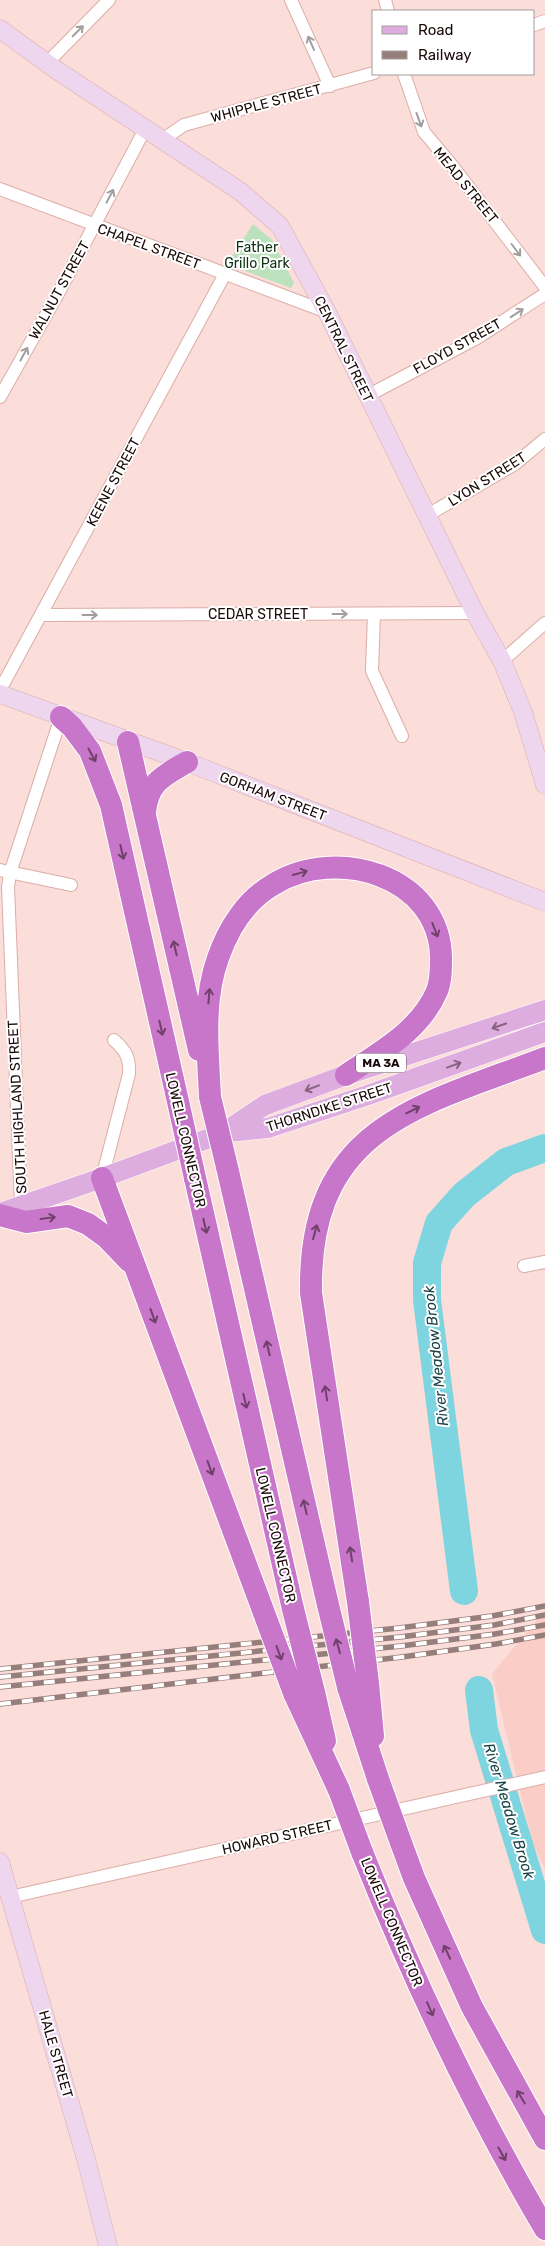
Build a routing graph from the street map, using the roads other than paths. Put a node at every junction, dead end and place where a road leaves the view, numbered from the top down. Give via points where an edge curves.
1 (109, 0) edge
2 (291, 0) edge
3 (0, 29) edge
4 (47, 63) junction
5 (372, 74) edge
6 (404, 75) edge
7 (330, 86) junction
8 (145, 128) junction
9 (162, 140) junction
10 (0, 189) edge
11 (94, 226) junction
12 (225, 274) junction
13 (545, 287) edge
14 (545, 294) edge
15 (327, 312) junction
16 (367, 396) junction
17 (0, 397) edge
18 (545, 439) edge
19 (426, 516) junction
20 (475, 613) junction
21 (374, 614) junction
22 (41, 615) junction
23 (545, 623) edge
24 (502, 661) junction
25 (0, 690) edge
26 (0, 694) edge
27 (61, 717) junction
28 (402, 736) dead end
29 (128, 742) junction
30 (187, 762) junction
31 (544, 775) edge
32 (144, 818) junction
33 (5, 871) edge
34 (71, 885) dead end
35 (545, 902) edge
36 (545, 1010) edge
37 (545, 1032) edge
38 (114, 1040) dead end
39 (545, 1058) edge
40 (346, 1074) junction
41 (210, 1097) junction
42 (223, 1133) junction
43 (102, 1178) junction
44 (21, 1206) junction
45 (0, 1214) edge
46 (545, 1262) edge
47 (524, 1266) dead end
48 (136, 1270) junction
49 (358, 1685) junction
50 (304, 1692) junction
51 (540, 1778) edge
52 (0, 1862) edge
53 (10, 1897) junction
54 (545, 2139) edge
55 (545, 2229) edge
56 (108, 2246) edge

4 -> 1 street
7 -> 2 street
3 - 4 street, CENTRAL STREET
4 - 8 street, CENTRAL STREET
5 - 7 street, WHIPPLE STREET
6 -> 13 street, MEAD STREET via 424,132
7 - 9 street, WHIPPLE STREET via 184,125
8 - 9 street, CENTRAL STREET
11 -> 8 street, WALNUT STREET
9 - 15 street, CENTRAL STREET via 241,192 280,226
10 - 11 street, CHAPEL STREET
11 - 12 street, CHAPEL STREET
17 -> 11 street, WALNUT STREET
12 - 15 street, CHAPEL STREET
12 - 22 street, KEENE STREET
16 -> 14 street, FLOYD STREET via 477,338
15 - 16 street, CENTRAL STREET
16 - 19 street, CENTRAL STREET
18 - 19 street, LYON STREET via 515,464
19 - 20 street, CENTRAL STREET
20 - 21 street, CEDAR STREET
20 - 24 street, CENTRAL STREET
22 -> 21 street, CEDAR STREET
21 - 28 street via 372,671
22 - 25 street, KEENE STREET
23 - 24 street
24 - 31 street, CENTRAL STREET
26 - 27 street, GORHAM STREET
27 - 29 street, GORHAM STREET
27 - 33 street, SOUTH HIGHLAND STREET
27 -> 50 highway, LOWELL CONNECTOR, bridge via 90,751 111,805 293,1609
29 - 30 street, GORHAM STREET
29 - 32 highway
30 - 32 highway via 154,785 146,802
30 - 35 street, GORHAM STREET
41 -> 32 highway
33 - 34 street
33 - 44 street, SOUTH HIGHLAND STREET
36 -> 40 main road, THORNDIKE STREET / MA 3A
42 -> 37 main road, THORNDIKE STREET / MA 3A via 268,1128
38 - 43 street via 130,1060 129,1074
49 -> 39 highway, bridge via 358,1602 311,1293 313,1241 320,1214 331,1186 345,1165 380,1129 419,1106
41 -> 40 highway via 210,987 227,936 240,914 273,884 294,874 317,869 361,869 398,883 426,912 441,948 438,990 426,1012 394,1042
40 -> 42 main road, THORNDIKE STREET / MA 3A via 265,1106
49 -> 41 highway, bridge via 328,1605
42 - 43 main road, THORNDIKE STREET / MA 3A
43 - 44 main road, THORNDIKE STREET / MA 3A
43 - 48 highway
44 - 45 main road, THORNDIKE STREET / MA 3A
45 -> 48 highway via 26,1222 68,1216 88,1224 120,1250
46 - 47 street
48 -> 50 highway, bridge via 264,1612
54 -> 49 highway, bridge via 472,2007 414,1878 378,1779
50 -> 55 highway, LOWELL CONNECTOR, bridge via 362,1852 452,2058
51 - 53 street, HOWARD STREET
52 - 53 street, HALE STREET
53 - 56 street, HALE STREET

